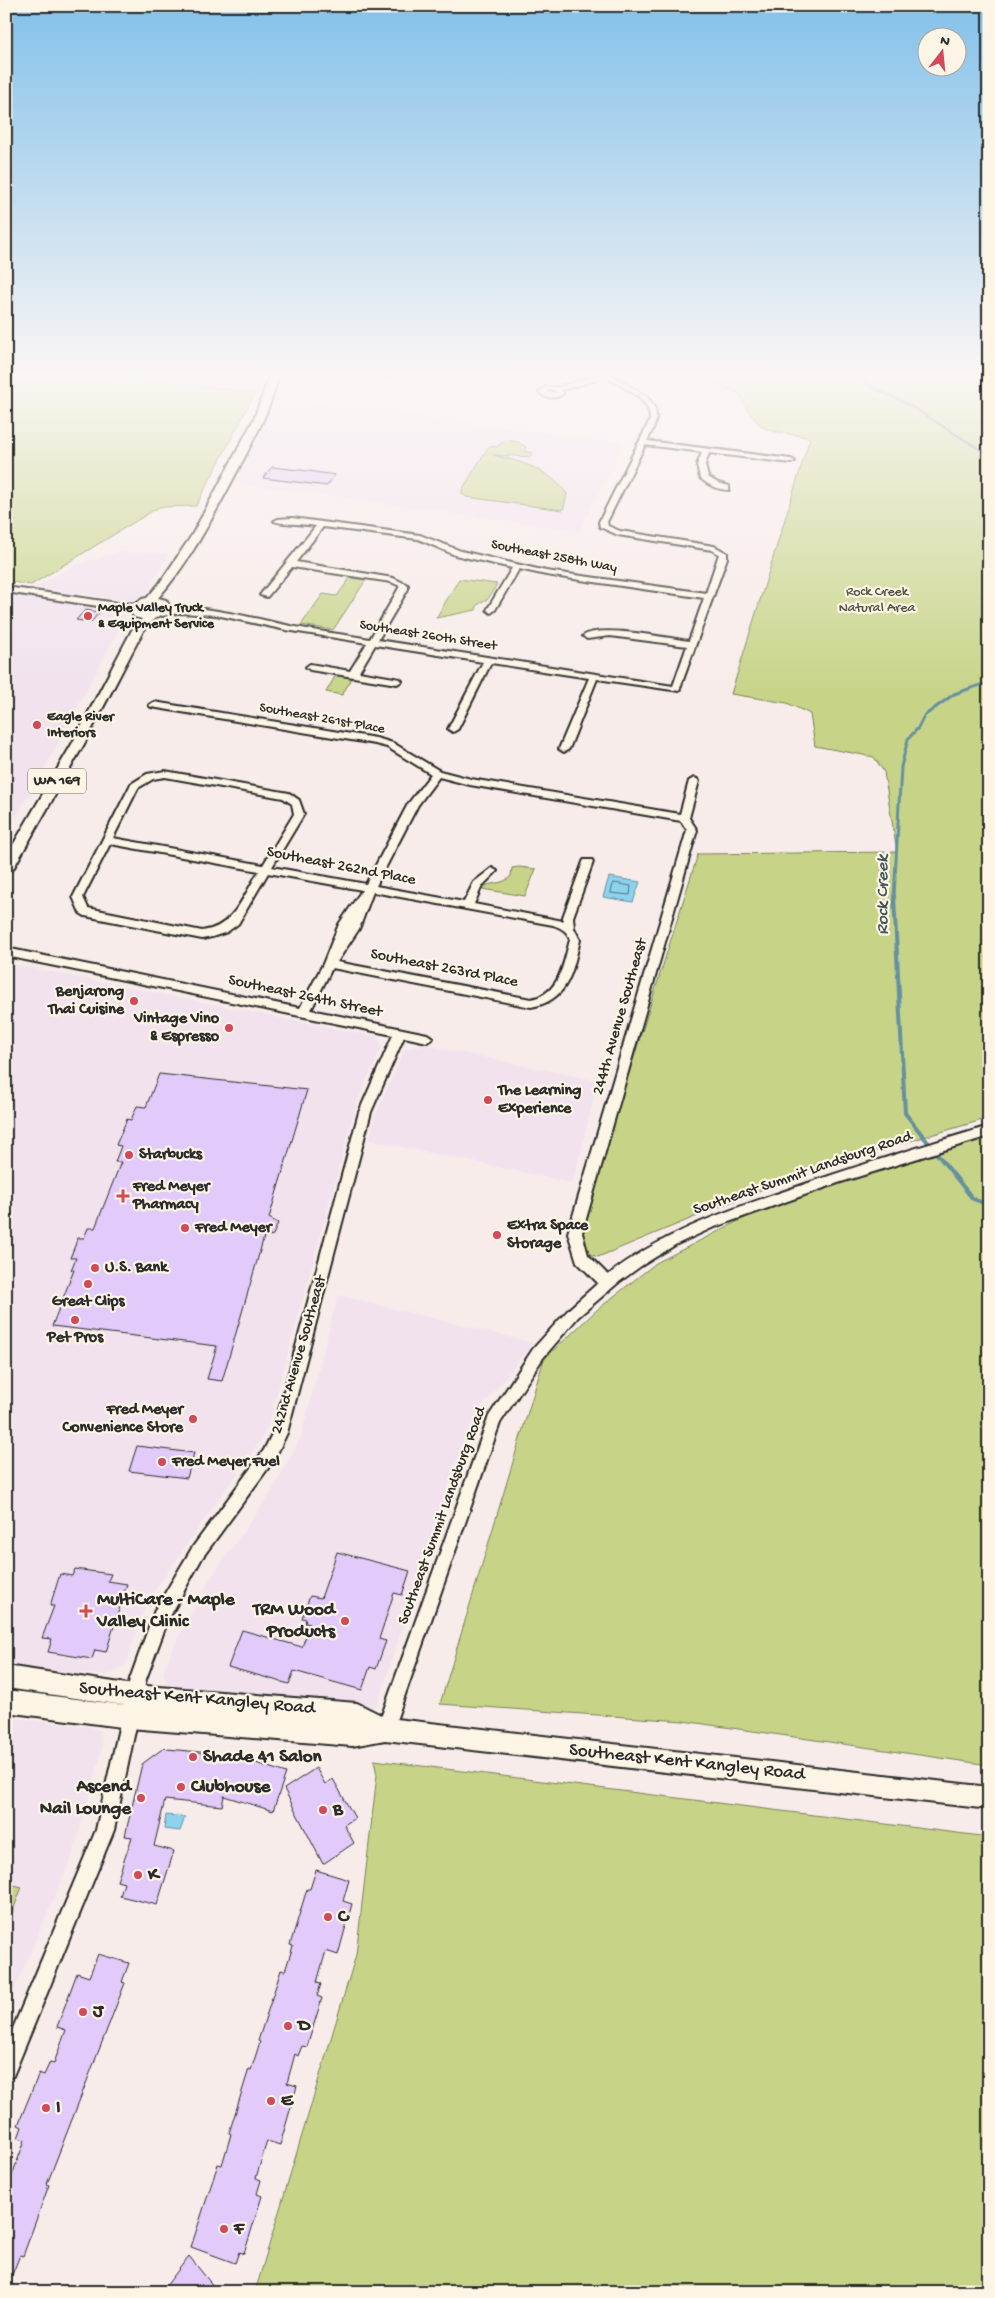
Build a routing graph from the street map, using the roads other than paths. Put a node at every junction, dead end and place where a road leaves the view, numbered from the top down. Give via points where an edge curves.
1 (228, 479) edge
2 (625, 479) edge
3 (706, 479) edge
4 (726, 488) dead end
5 (278, 521) dead end
6 (320, 524) junction
7 (290, 564) junction
8 (516, 567) junction
9 (6, 589) edge
10 (264, 595) dead end
11 (709, 596) junction
12 (162, 606) junction
13 (491, 610) dead end
14 (137, 611) junction
15 (587, 636) dead end
16 (372, 642) junction
17 (692, 644) junction
18 (488, 660) junction
19 (310, 667) dead end
20 (353, 674) junction
21 (594, 676) junction
22 (397, 681) dead end
23 (154, 704) dead end
24 (453, 729) dead end
25 (564, 749) dead end
26 (436, 772) junction
27 (694, 781) dead end
28 (684, 818) junction
29 (107, 840) junction
30 (588, 862) dead end
31 (6, 869) edge
32 (265, 870) junction
33 (492, 871) dead end
34 (369, 889) junction
35 (467, 907) junction
36 (568, 928) junction
37 (6, 952) edge
38 (329, 964) junction
39 (303, 1014) junction
40 (400, 1033) junction
41 (427, 1038) dead end
42 (989, 1131) edge
43 (607, 1283) junction
44 (6, 1677) edge
45 (6, 1701) edge
46 (132, 1706) junction
47 (385, 1728) junction
48 (989, 1798) edge
49 (6, 2069) edge

1 - 12 main road via 162,588
2 - 11 street via 604,527 618,533 720,550 723,558
3 - 4 street via 715,486
5 - 6 street, Southeast 258th Way
6 - 7 street
6 - 8 street, Southeast 258th Way via 420,538 458,553
7 - 10 street
7 - 16 street via 402,584 404,589
8 - 11 street, Southeast 258th Way
8 - 13 street
9 - 14 street
11 - 17 street
12 - 14 main road, WA 169
12 - 14 main road, WA 169
12 - 16 street, Southeast 260th Street via 236,616 293,630
14 - 31 main road, WA 169 via 138,630 76,748
15 - 17 street via 610,633
16 - 18 street, Southeast 260th Street
16 - 20 street
17 - 21 street, Southeast 260th Street via 676,689
18 - 21 street, Southeast 260th Street
18 - 24 street
19 - 20 street
20 - 22 street
21 - 25 street
23 - 26 street, Southeast 261st Place via 376,741 398,749
26 - 28 street, Southeast 261st Place via 470,782
26 - 34 street via 413,804
27 - 28 street, 244th Avenue Southeast
28 - 43 street, 244th Avenue Southeast via 692,830 575,1233 582,1258
29 - 32 street, Southeast 262nd Place
29 - 32 street via 78,897 84,910 202,935 227,929
29 - 32 street via 134,786 150,776 165,774 286,796 299,806 299,814
30 - 36 street via 568,917
32 - 34 street, Southeast 262nd Place
33 - 35 street via 478,884
34 - 35 street, Southeast 262nd Place
34 - 38 street via 358,900 332,950
35 - 36 street, Southeast 262nd Place via 554,922
36 - 38 street, Southeast 263rd Place via 576,940 558,989 548,1000 531,1003
37 - 39 street, Southeast 264th Street
38 - 39 street
39 - 40 street, Southeast 264th Street
40 - 41 street, Southeast 264th Street
40 - 46 street, 242nd Avenue Southeast via 365,1112 280,1433 269,1455 197,1553 174,1591 147,1650
42 - 43 street, Southeast Summit Landsburg Road via 856,1171 715,1221 658,1249
43 - 47 street, Southeast Summit Landsburg Road via 567,1318 544,1344 514,1385 494,1421
44 - 46 main road, Southeast Kent Kangley Road
45 - 46 main road, Southeast Kent Kangley Road
46 - 47 main road, Southeast Kent Kangley Road via 352,1735
46 - 49 street, 242nd Avenue Southeast via 105,1830
47 - 48 main road, Southeast Kent Kangley Road

